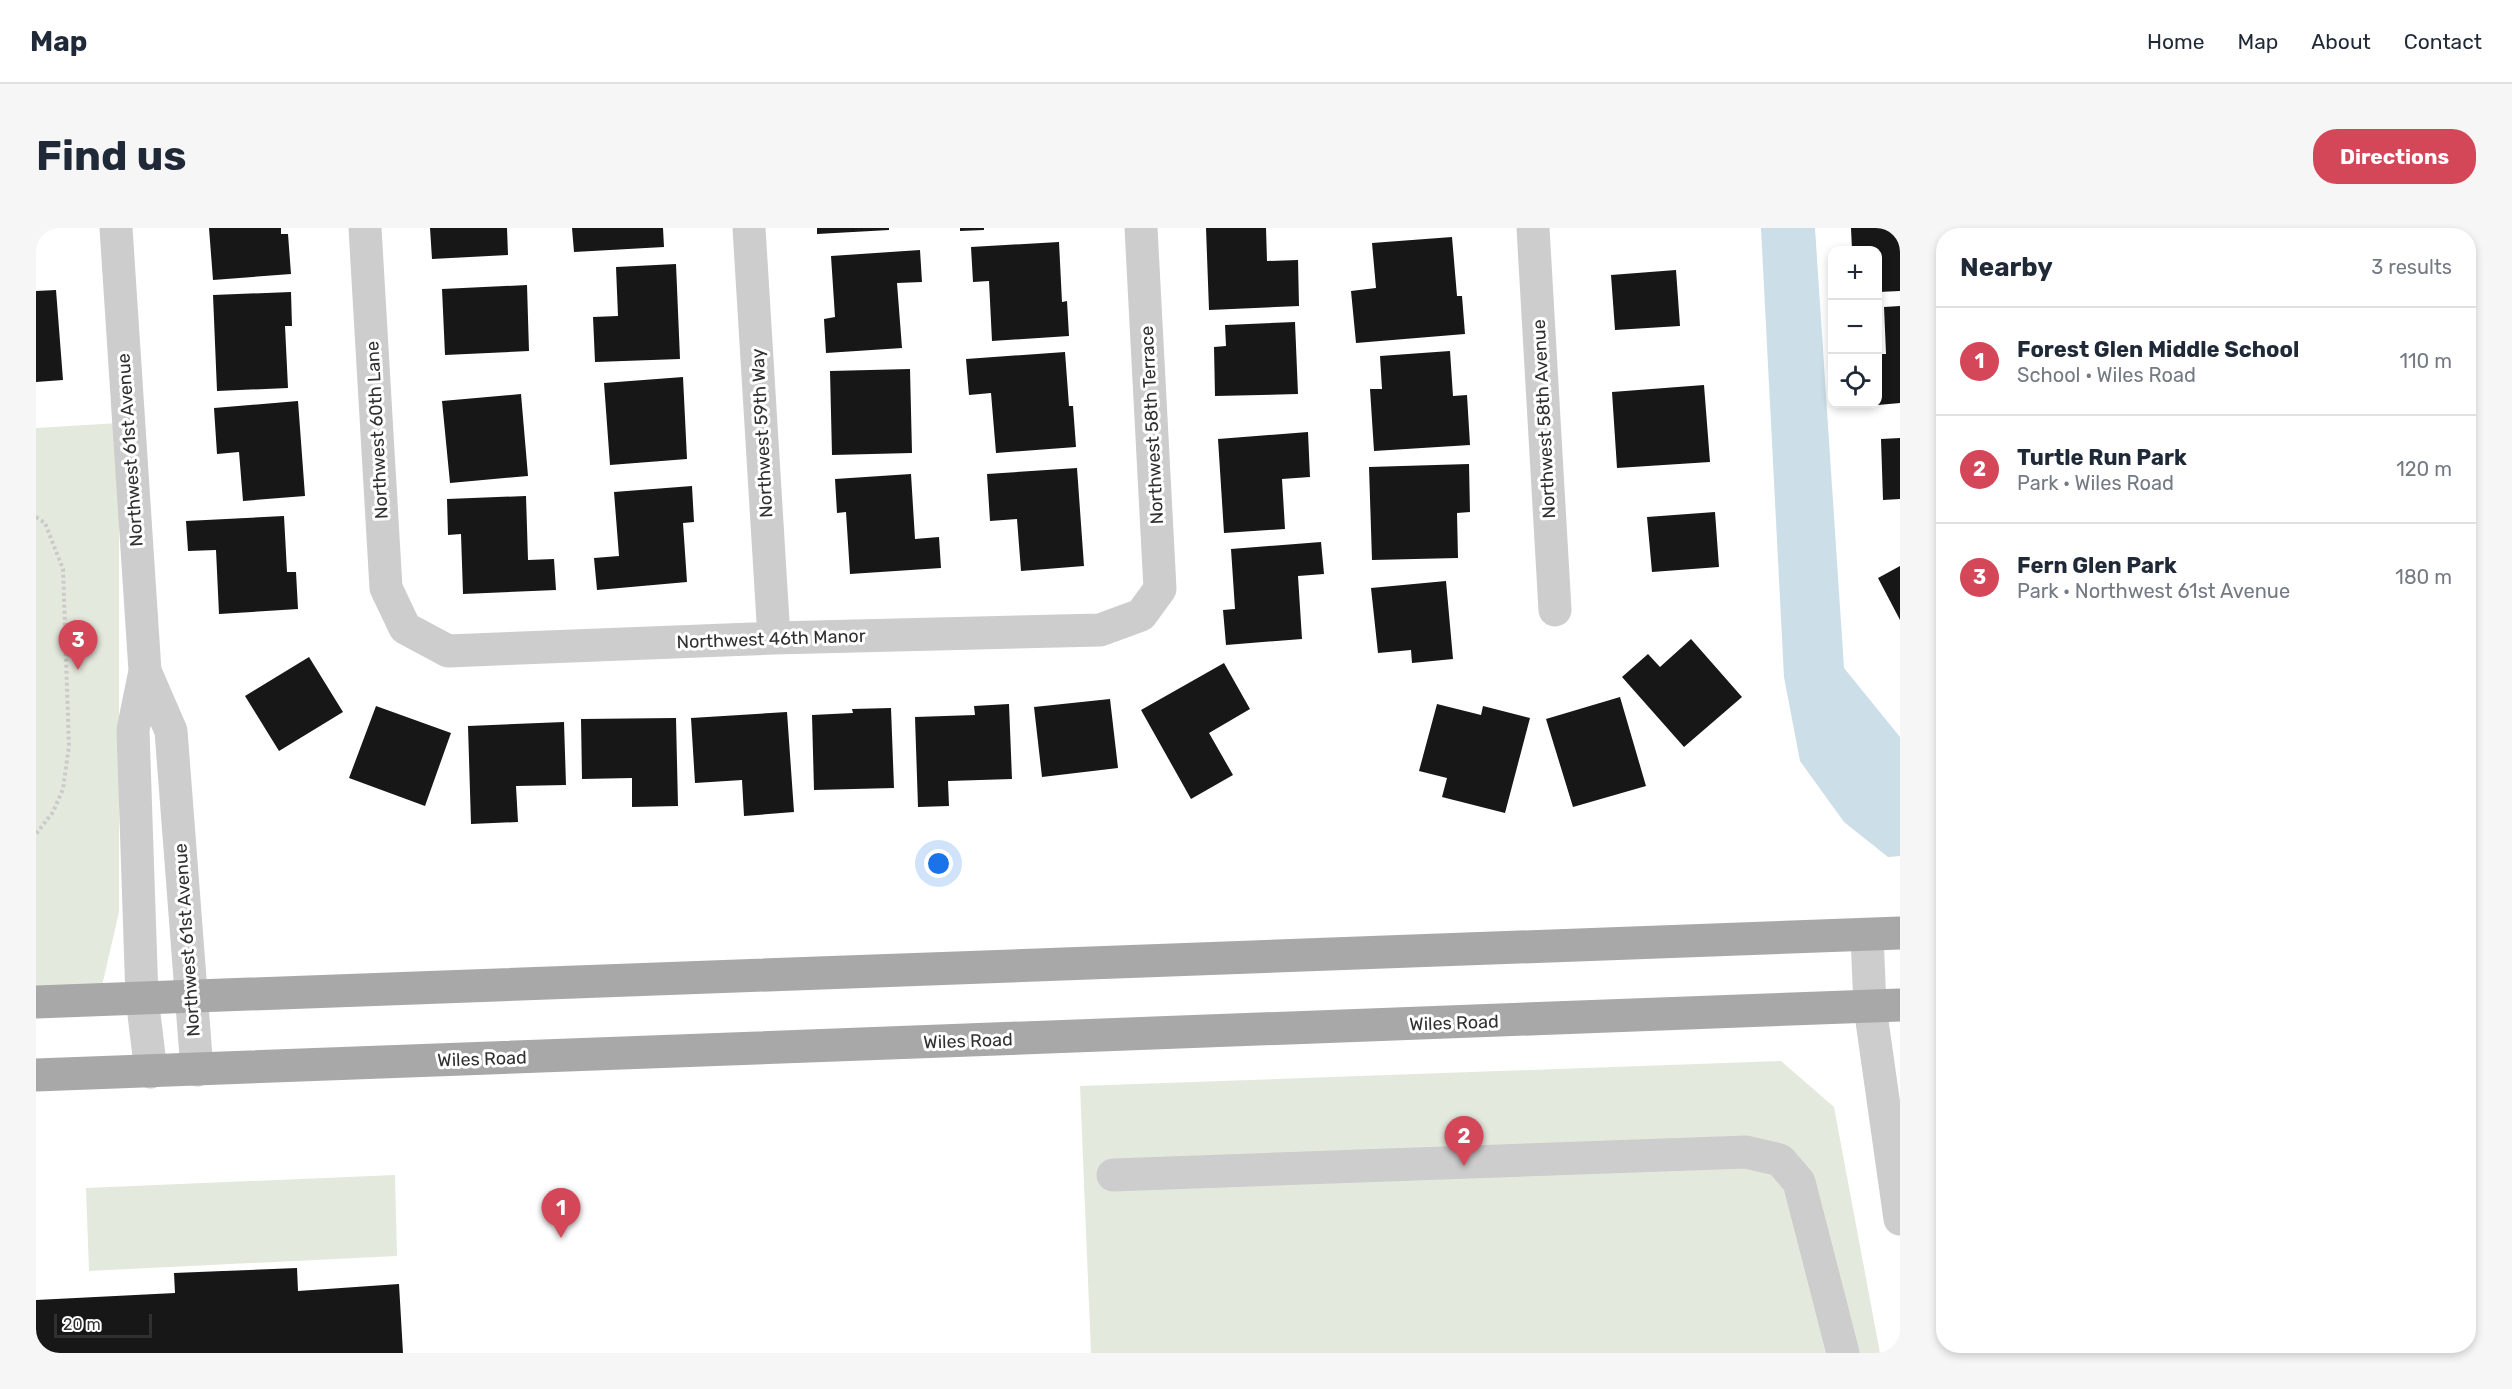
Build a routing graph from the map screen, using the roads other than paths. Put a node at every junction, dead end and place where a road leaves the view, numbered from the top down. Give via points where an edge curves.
1 (116, 228) edge
2 (365, 228) edge
3 (749, 228) edge
4 (1141, 228) edge
5 (1533, 228) edge
6 (1555, 610) dead end
7 (1141, 615) joint
8 (405, 628) joint
9 (774, 638) junction
10 (145, 671) junction
11 (1900, 933) edge
12 (1867, 935) junction
13 (192, 996) junction
14 (142, 998) junction
15 (36, 1002) edge
16 (1885, 1006) edge
17 (197, 1070) junction
18 (151, 1072) junction
19 (36, 1075) edge
20 (1113, 1175) dead end
21 (1900, 1219) edge
22 (1843, 1353) edge

1 - 10 street, Northwest 61st Avenue
2 - 8 street, Northwest 60th Lane via 386,588
3 - 9 street, Northwest 59th Way
4 - 7 street, Northwest 58th Terrace via 1160,589
5 - 6 street, Northwest 58th Avenue
7 - 9 street, Northwest 46th Manor via 1100,630
8 - 9 street, Northwest 46th Manor via 448,651
10 - 13 street, Northwest 61st Avenue via 171,731
10 - 14 street, Northwest 61st Avenue via 133,730
11 - 12 main road
12 - 13 main road
12 - 16 street
13 - 14 main road
13 - 17 street, Northwest 61st Avenue
14 - 15 main road
14 - 18 street, Northwest 61st Avenue
16 - 17 main road, Wiles Road
16 - 21 street
17 - 18 main road, Wiles Road
18 - 19 main road, Wiles Road
20 - 22 street via 1746,1152 1780,1160 1799,1182

